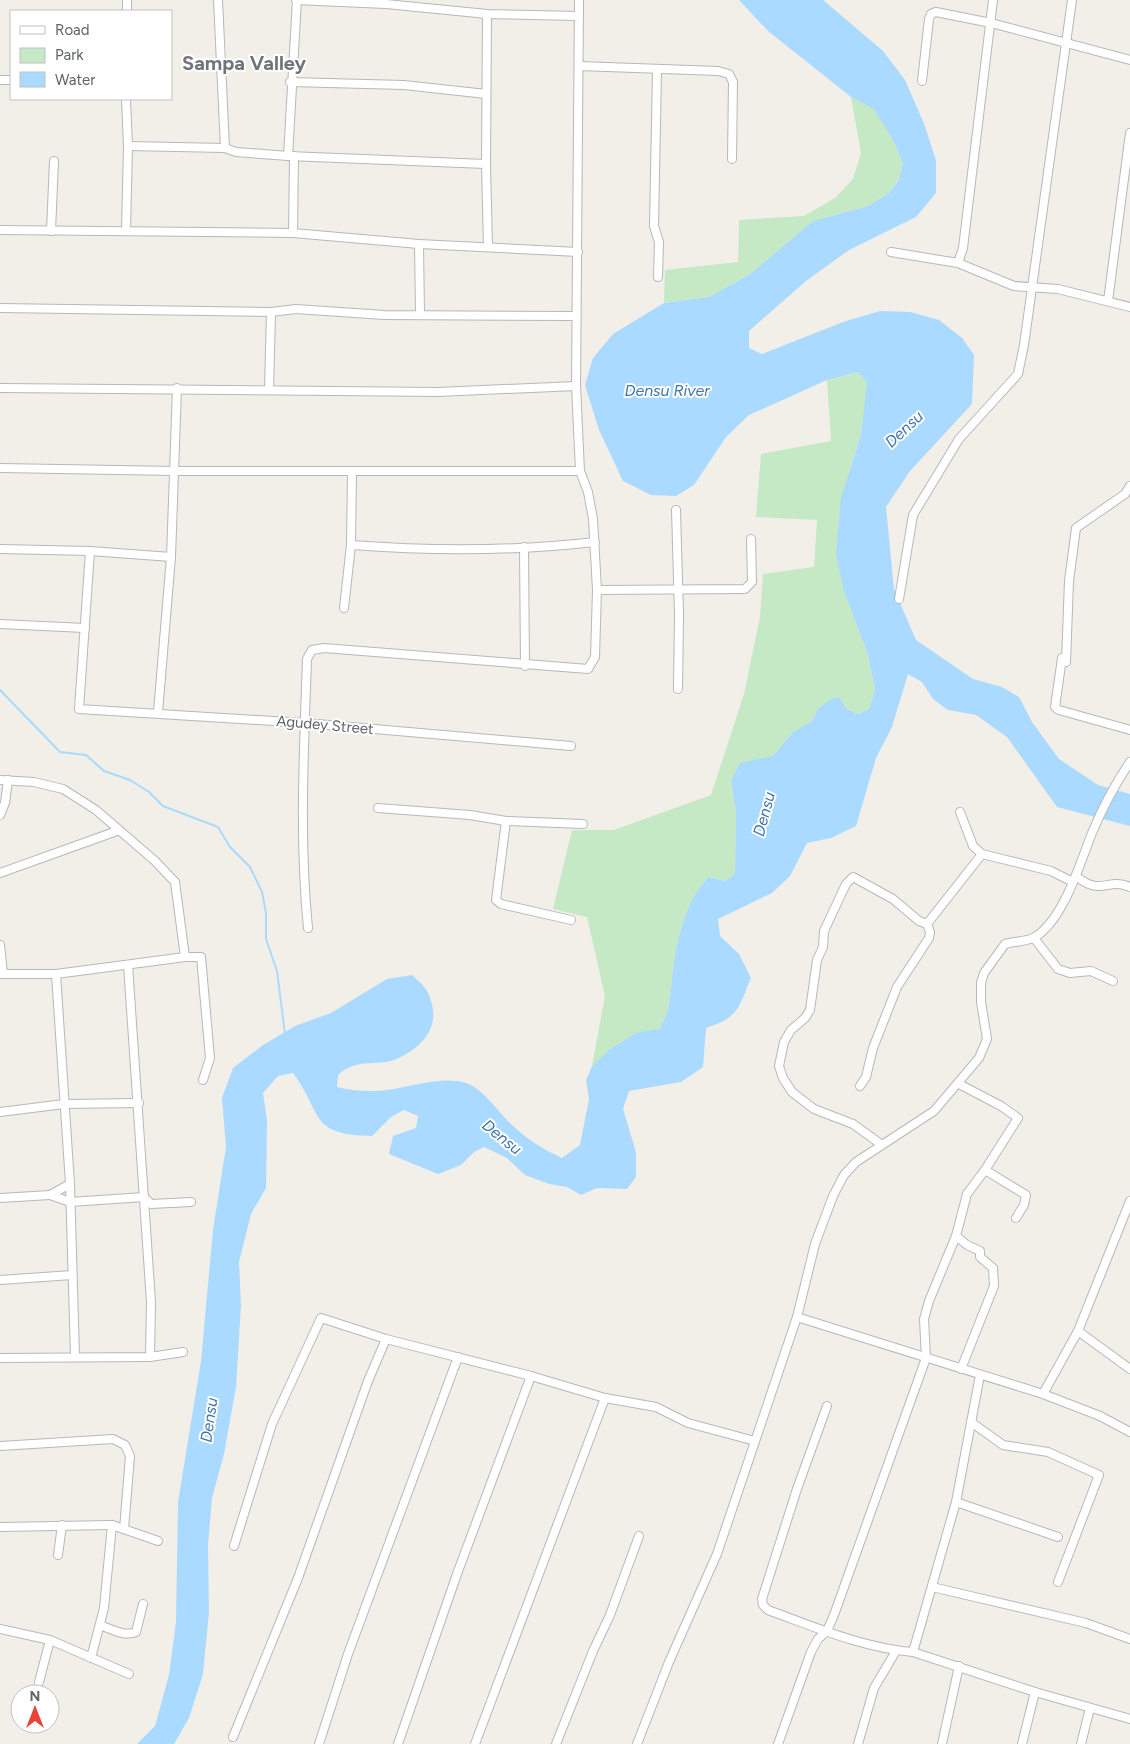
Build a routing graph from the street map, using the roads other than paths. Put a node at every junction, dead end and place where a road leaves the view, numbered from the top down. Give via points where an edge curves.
1 (218, 0) edge
2 (296, 0) edge
3 (579, 0) edge
4 (994, 0) edge
5 (1072, 0) edge
6 (386, 2) edge
7 (487, 14) junction
8 (579, 16) junction
9 (991, 22) junction
10 (1065, 42) junction
11 (1130, 60) edge
12 (579, 66) junction
13 (657, 70) junction
14 (922, 81) dead end
15 (290, 82) junction
16 (486, 94) junction
17 (126, 100) edge
18 (1130, 132) edge
19 (128, 146) junction
20 (225, 148) junction
21 (291, 156) junction
22 (732, 159) dead end
23 (54, 161) dead end
24 (486, 164) junction
25 (0, 230) edge
26 (51, 231) junction
27 (126, 231) junction
28 (293, 233) junction
29 (419, 244) junction
30 (488, 247) junction
31 (578, 252) junction
32 (891, 252) dead end
33 (958, 263) junction
34 (658, 277) dead end
35 (1031, 287) junction
36 (1108, 301) junction
37 (1130, 307) edge
38 (0, 308) edge
39 (271, 312) junction
40 (420, 314) junction
41 (576, 316) junction
42 (576, 386) junction
43 (0, 388) edge
44 (177, 388) junction
45 (269, 390) junction
46 (0, 468) edge
47 (176, 471) junction
48 (580, 471) junction
49 (352, 472) junction
50 (1130, 486) edge
51 (676, 510) dead end
52 (751, 539) dead end
53 (595, 542) junction
54 (351, 545) junction
55 (524, 546) junction
56 (0, 549) edge
57 (90, 551) junction
58 (171, 557) junction
59 (598, 590) junction
60 (678, 591) junction
61 (899, 599) dead end
62 (344, 608) dead end
63 (0, 624) edge
64 (84, 628) junction
65 (526, 666) junction
66 (678, 689) dead end
67 (158, 712) junction
68 (305, 723) junction
69 (1130, 730) edge
70 (571, 746) dead end
71 (1130, 762) edge
72 (4, 780) edge
73 (378, 808) dead end
74 (960, 812) dead end
75 (0, 814) edge
76 (506, 821) junction
77 (582, 824) dead end
78 (117, 831) junction
79 (982, 854) junction
80 (0, 873) edge
81 (1075, 879) junction
82 (1130, 887) edge
83 (571, 920) dead end
84 (927, 924) junction
85 (308, 928) dead end
86 (1034, 938) junction
87 (0, 945) edge
88 (185, 957) junction
89 (128, 965) junction
90 (2, 974) edge
91 (56, 974) junction
92 (1113, 981) dead end
93 (203, 1080) dead end
94 (959, 1084) junction
95 (860, 1086) dead end
96 (139, 1103) junction
97 (64, 1104) junction
98 (0, 1112) edge
99 (882, 1145) junction
100 (985, 1170) junction
101 (70, 1184) junction
102 (50, 1195) junction
103 (144, 1197) junction
104 (0, 1198) edge
105 (1130, 1201) edge
106 (70, 1202) junction
107 (190, 1202) dead end
108 (1016, 1218) dead end
109 (956, 1236) junction
110 (72, 1275) junction
111 (0, 1280) edge
112 (797, 1317) junction
113 (1078, 1330) junction
114 (386, 1339) junction
115 (183, 1352) dead end
116 (75, 1356) junction
117 (150, 1357) junction
118 (0, 1358) edge
119 (458, 1358) junction
120 (926, 1358) junction
121 (961, 1369) junction
122 (1130, 1369) edge
123 (980, 1375) junction
124 (531, 1376) junction
125 (1043, 1394) junction
126 (605, 1398) junction
127 (827, 1406) dead end
128 (971, 1422) junction
129 (1130, 1432) edge
130 (755, 1441) junction
131 (0, 1446) edge
132 (956, 1502) junction
133 (62, 1525) junction
134 (112, 1525) junction
135 (0, 1526) edge
136 (124, 1529) junction
137 (639, 1536) dead end
138 (1058, 1537) dead end
139 (158, 1541) dead end
140 (234, 1546) dead end
141 (58, 1555) dead end
142 (1058, 1582) dead end
143 (932, 1587) junction
144 (143, 1604) dead end
145 (100, 1625) junction
146 (0, 1629) edge
147 (827, 1631) junction
148 (50, 1640) junction
149 (1130, 1640) edge
150 (896, 1651) junction
151 (913, 1652) junction
152 (91, 1658) junction
153 (959, 1666) junction
154 (129, 1674) dead end
155 (39, 1682) dead end
156 (1034, 1692) junction
157 (1090, 1708) junction
158 (1129, 1717) edge
159 (233, 1737) dead end
160 (319, 1744) edge
161 (398, 1744) edge
162 (475, 1744) edge
163 (556, 1744) edge
164 (637, 1744) edge
165 (778, 1744) edge
166 (858, 1744) edge
167 (942, 1744) edge
168 (1022, 1744) edge
169 (1081, 1744) edge

1 - 20 street
2 - 6 street
2 - 15 street
3 - 8 street
4 - 9 street
5 - 10 street
6 - 7 street
7 - 8 street
7 - 16 street
8 - 12 street
9 - 10 street
9 - 14 street via 942,12 931,14
9 - 33 street via 963,248
10 - 11 street
10 - 35 street
12 - 13 street
12 - 31 street
13 - 22 street via 729,74 733,82
13 - 34 street via 654,226 659,242
15 - 16 street via 404,85
15 - 21 street
16 - 24 street
17 - 19 street
18 - 36 street
19 - 20 street
19 - 27 street
20 - 21 street via 236,152
21 - 24 street
21 - 28 street
23 - 26 street
24 - 30 street
25 - 26 street
26 - 27 street
27 - 28 street
28 - 29 street
29 - 30 street
29 - 40 street
30 - 31 street
31 - 41 street
32 - 33 street
33 - 35 street via 1014,286
35 - 36 street via 1058,289
35 - 61 street via 1018,374 959,438 913,514
36 - 37 street
38 - 39 street
39 - 40 street via 296,309
39 - 45 street
40 - 41 street
41 - 42 street
42 - 45 street via 438,392
42 - 48 street
43 - 44 street
44 - 45 street
44 - 47 street
46 - 47 street
47 - 49 street
47 - 58 street
48 - 49 street
48 - 53 street via 588,492
49 - 54 street
50 - 69 street via 1125,494 1076,528 1064,660 1055,707
51 - 60 street
52 - 60 street via 750,586 745,589
53 - 55 street
53 - 59 street
54 - 55 street via 398,549
54 - 62 street
55 - 65 street
56 - 57 street
57 - 58 street
57 - 64 street
58 - 67 street
59 - 60 street
59 - 65 street via 595,657 588,669
60 - 66 street
63 - 64 street
64 - 67 street, Agudey Street via 79,709
65 - 68 street via 324,648 312,650 307,659
67 - 68 street, Agudey Street
68 - 70 street, Agudey Street
68 - 85 street via 303,842
71 - 81 street via 1096,826
72 - 75 street via 5,803
72 - 78 street via 34,782 63,789 96,810
73 - 76 street
74 - 79 street via 973,846
76 - 77 street
76 - 83 street via 496,900 501,904
78 - 80 street
78 - 88 street via 155,861 175,882
79 - 81 street
79 - 84 street
81 - 82 street via 1098,888 1123,884
81 - 86 street via 1056,914
84 - 95 street via 930,938 897,987 873,1048 866,1078
84 - 99 street via 893,899 850,878 824,931 810,1010 791,1030 780,1056 782,1078 792,1092 814,1110 853,1124
86 - 92 street via 1058,968 1070,973 1091,972
86 - 94 street via 1005,944 984,973 981,1002 987,1040 979,1058
87 - 90 street
88 - 89 street
88 - 93 street via 201,957 210,1058
89 - 91 street
89 - 96 street
90 - 91 street
91 - 97 street
94 - 99 street via 934,1111
94 - 100 street via 1018,1118
96 - 97 street
96 - 103 street
97 - 98 street
97 - 101 street
99 - 112 street via 856,1162 844,1175 833,1196 815,1244
100 - 108 street via 1026,1195
100 - 109 street via 967,1194
101 - 102 street
101 - 106 street
102 - 104 street
102 - 106 street
103 - 106 street
103 - 107 street via 151,1204
103 - 117 street via 151,1302
105 - 113 street
106 - 110 street
109 - 120 street via 924,1320
109 - 121 street via 980,1251 980,1257 993,1268 994,1286
110 - 111 street
110 - 116 street
112 - 120 street
112 - 130 street
113 - 122 street
113 - 125 street
114 - 119 street
114 - 140 street via 320,1318 272,1424
114 - 159 street via 298,1578
115 - 117 street
116 - 117 street
116 - 118 street
119 - 124 street
119 - 160 street via 348,1654
120 - 121 street
120 - 147 street
121 - 123 street
123 - 125 street
123 - 128 street
124 - 126 street
124 - 161 street
125 - 129 street via 1100,1416
126 - 130 street via 656,1407 688,1423
126 - 162 street
127 - 147 street via 762,1599 768,1610
128 - 132 street
128 - 142 street via 1003,1445 1048,1452 1099,1475
130 - 164 street via 717,1554
131 - 136 street via 113,1440 125,1445 130,1456
132 - 138 street
132 - 143 street
133 - 134 street
133 - 135 street
133 - 141 street
134 - 136 street
134 - 145 street
136 - 139 street
137 - 163 street
143 - 149 street via 1086,1623
143 - 151 street
144 - 145 street via 136,1632 132,1634
145 - 152 street
146 - 148 street
147 - 150 street
147 - 165 street via 811,1652
148 - 152 street
148 - 155 street
150 - 151 street
150 - 166 street via 874,1688
151 - 153 street
152 - 154 street
153 - 156 street
153 - 167 street
156 - 157 street
156 - 168 street
157 - 158 street
157 - 169 street

